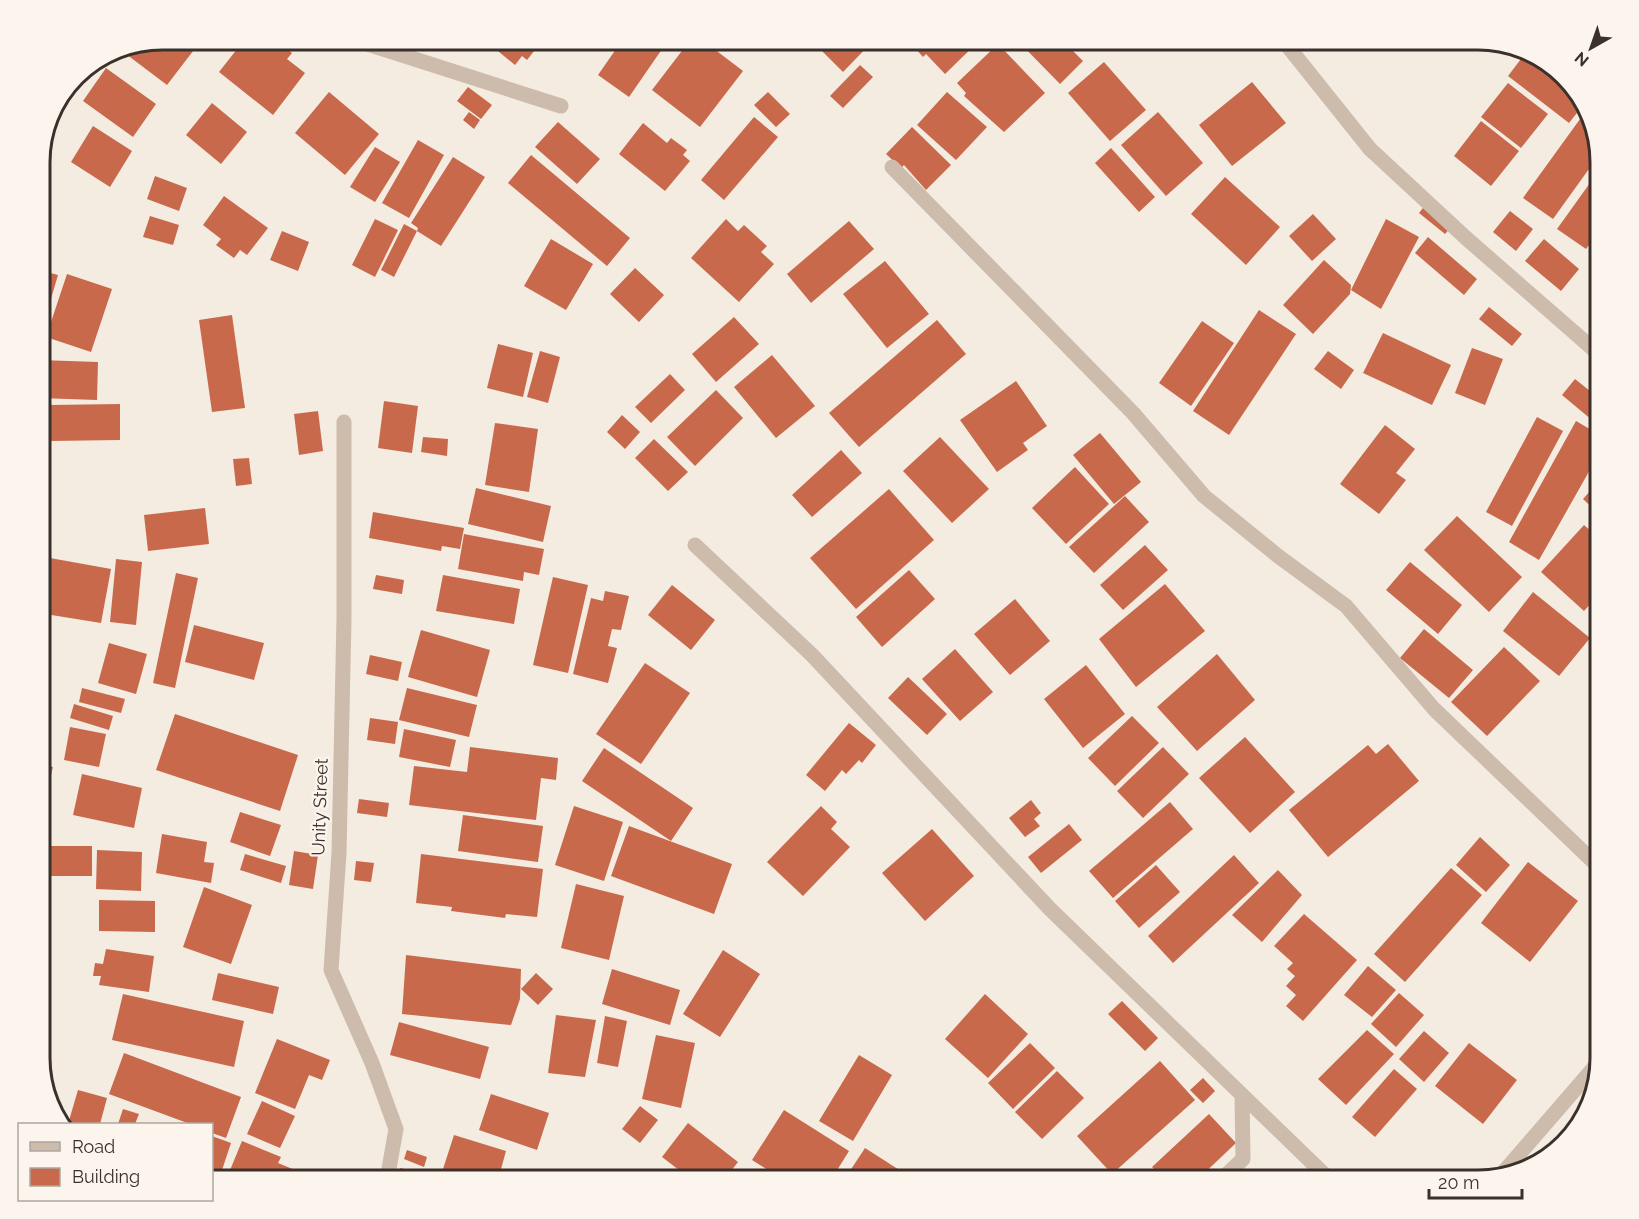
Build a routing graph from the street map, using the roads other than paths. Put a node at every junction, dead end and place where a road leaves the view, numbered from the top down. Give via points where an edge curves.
1 (386, 50) edge
2 (1291, 50) edge
3 (561, 106) dead end
4 (892, 167) dead end
5 (1590, 346) edge
6 (344, 422) dead end
7 (694, 545) dead end
8 (1590, 858) edge
9 (1589, 1074) edge
10 (1242, 1095) junction
11 (1510, 1165) edge
12 (389, 1170) edge
13 (1231, 1170) edge
14 (1320, 1170) edge

1 - 3 street
2 - 5 street via 1370,149
4 - 8 street via 1134,413 1204,496 1346,606 1434,709
6 - 12 street, Unity Street via 340,806 331,970 396,1129
7 - 10 street via 812,655 1050,909
9 - 11 street
10 - 13 street via 1243,1159
10 - 14 street

